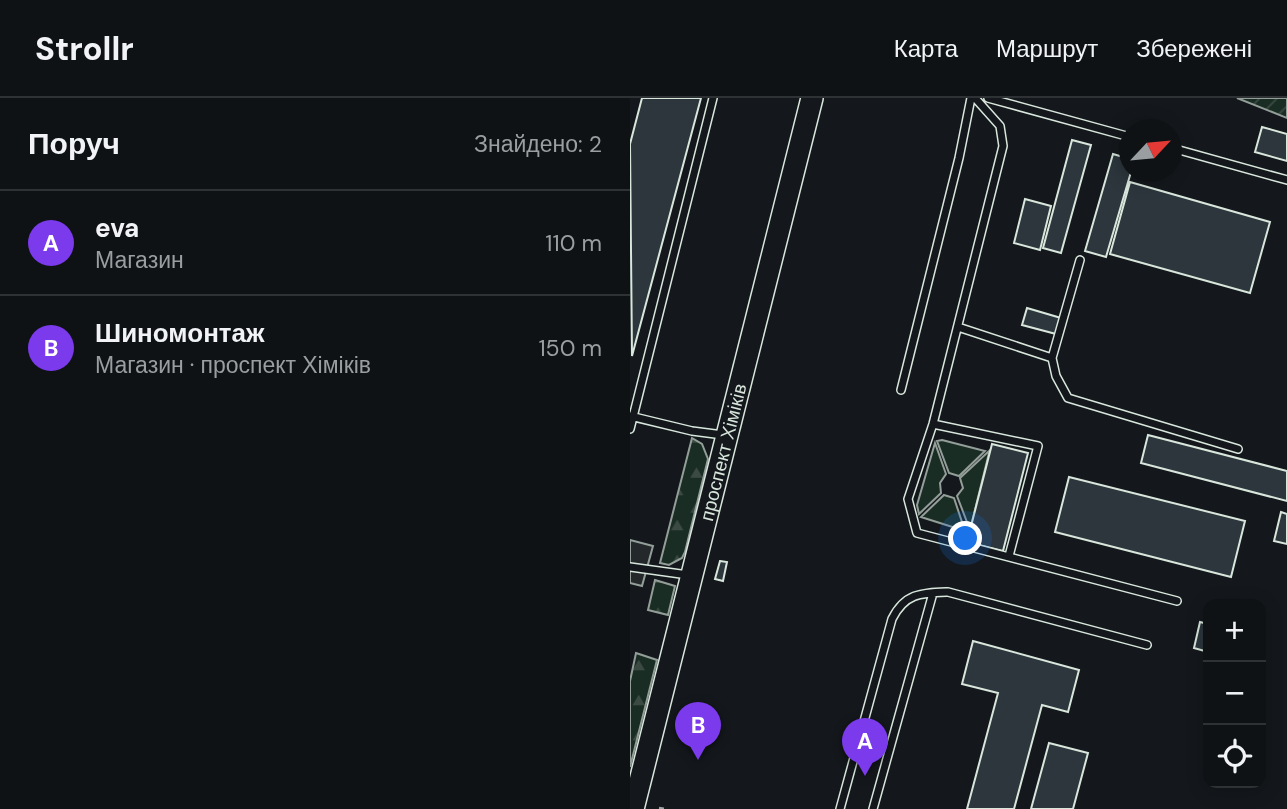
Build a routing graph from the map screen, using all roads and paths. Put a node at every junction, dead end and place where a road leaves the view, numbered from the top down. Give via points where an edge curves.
1 (713, 98) edge
2 (813, 98) edge
3 (973, 98) edge
4 (988, 98) edge
5 (1119, 134) edge
6 (1182, 151) edge
7 (1287, 180) edge
8 (1080, 260) dead end
9 (958, 327) junction
10 (1052, 358) junction
11 (901, 390) dead end
12 (632, 416) edge
13 (933, 424) junction
14 (630, 429) edge
15 (728, 435) junction
16 (1238, 449) dead end
17 (1009, 556) junction
18 (630, 567) edge
19 (692, 576) junction
20 (933, 593) junction
21 (1177, 601) dead end
22 (1147, 645) dead end
23 (659, 808) edge
24 (634, 809) edge
25 (666, 809) edge
26 (840, 809) edge
27 (873, 809) edge

1 - 12 lane
2 - 15 main road, проспект Хіміків
3 - 9 lane via 1000,126 1003,146
3 - 11 lane
4 - 5 lane
6 - 7 lane
8 - 10 lane
9 - 10 lane
9 - 13 lane
10 - 16 lane via 1068,398
12 - 14 lane
12 - 15 lane via 692,432
13 - 17 lane via 908,499 917,533
13 - 17 lane via 1038,446
15 - 19 main road, проспект Хіміків
17 - 21 lane
18 - 19 lane
19 - 24 main road, проспект Хіміків
20 - 22 lane via 948,592
20 - 26 lane via 900,604 892,619
20 - 27 lane
23 - 25 path

